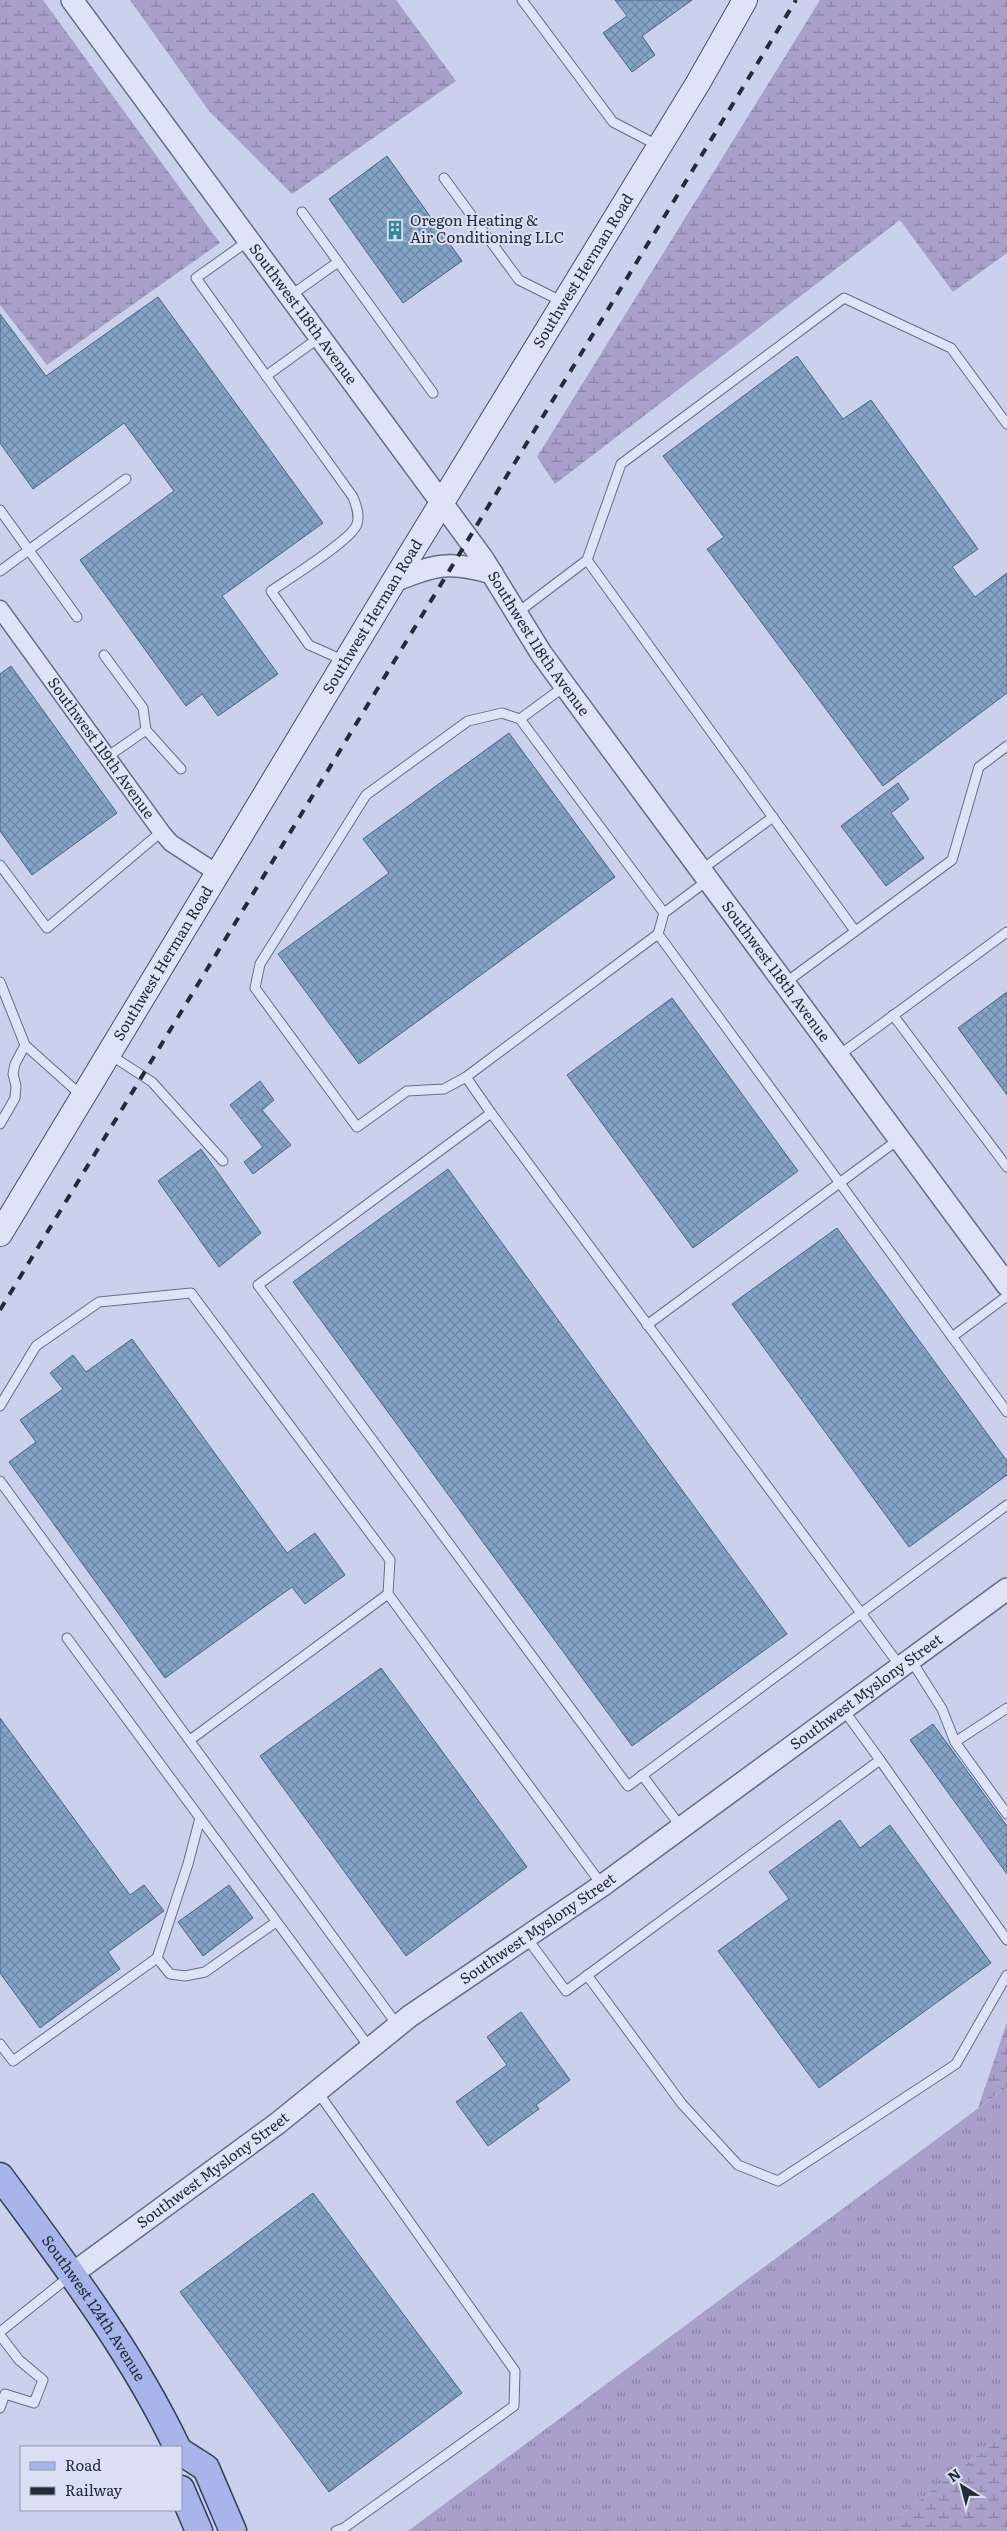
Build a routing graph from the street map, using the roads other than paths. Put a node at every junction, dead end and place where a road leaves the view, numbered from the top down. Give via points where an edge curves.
1 (72, 0) edge
2 (522, 0) edge
3 (745, 0) edge
4 (660, 146) junction
5 (444, 178) dead end
6 (302, 212) dead end
7 (249, 240) junction
8 (338, 262) junction
9 (290, 297) junction
10 (564, 302) junction
11 (320, 337) junction
12 (266, 376) junction
13 (433, 393) dead end
14 (1007, 424) edge
15 (126, 479) dead end
16 (442, 504) junction
17 (0, 510) edge
18 (29, 550) junction
19 (587, 560) junction
20 (0, 571) edge
21 (492, 573) junction
22 (394, 581) junction
23 (518, 614) junction
24 (77, 617) dead end
25 (2, 618) edge
26 (104, 655) dead end
27 (345, 662) junction
28 (565, 686) junction
29 (520, 718) junction
30 (146, 730) junction
31 (1007, 746) edge
32 (107, 757) junction
33 (181, 769) dead end
34 (773, 817) junction
35 (161, 832) junction
36 (0, 865) edge
37 (218, 873) junction
38 (704, 875) junction
39 (664, 913) junction
40 (855, 931) junction
41 (1007, 932) edge
42 (658, 934) junction
43 (0, 982) edge
44 (784, 984) junction
45 (893, 1015) junction
46 (25, 1046) junction
47 (109, 1053) junction
48 (838, 1056) junction
49 (466, 1076) junction
50 (83, 1096) junction
51 (491, 1113) junction
52 (0, 1124) edge
53 (899, 1139) junction
54 (223, 1161) dead end
55 (1007, 1167) edge
56 (839, 1183) junction
57 (0, 1234) edge
58 (1006, 1284) edge
59 (647, 1324) junction
60 (952, 1337) junction
61 (0, 1406) edge
62 (1007, 1412) edge
63 (0, 1481) edge
64 (1007, 1505) edge
65 (1007, 1589) edge
66 (388, 1594) junction
67 (860, 1613) junction
68 (67, 1638) dead end
69 (906, 1663) junction
70 (1007, 1708) edge
71 (843, 1709) junction
72 (190, 1740) junction
73 (955, 1742) junction
74 (880, 1760) junction
75 (642, 1775) junction
76 (1007, 1814) edge
77 (200, 1818) junction
78 (682, 1828) junction
79 (602, 1885) junction
80 (276, 1922) junction
81 (526, 1937) junction
82 (1007, 1940) edge
83 (157, 1958) junction
84 (587, 1975) junction
85 (1007, 1975) edge
86 (398, 2026) junction
87 (0, 2044) edge
88 (370, 2049) junction
89 (317, 2091) junction
90 (0, 2176) edge
91 (72, 2274) junction
92 (0, 2333) edge
93 (0, 2408) edge
94 (176, 2446) edge
95 (182, 2453) edge
96 (182, 2491) edge
97 (199, 2531) edge
98 (233, 2531) edge
99 (336, 2531) edge

1 - 7 street, Southwest 118th Avenue
2 - 4 lane via 613,122
3 - 4 main road, Southwest Herman Road
4 - 10 main road, Southwest Herman Road
5 - 10 lane via 519,280
6 - 8 lane
7 - 9 street, Southwest 118th Avenue
7 - 12 lane via 196,278
8 - 9 lane
8 - 13 lane
9 - 11 street, Southwest 118th Avenue
10 - 16 main road, Southwest Herman Road
11 - 12 lane
11 - 16 street, Southwest 118th Avenue
12 - 27 lane via 353,497 357,508 357,525 346,539 271,591 309,646
14 - 19 lane via 951,348 844,298 621,464
15 - 18 lane
16 - 21 street, Southwest 118th Avenue
16 - 22 main road, Southwest Herman Road
17 - 18 lane
18 - 20 lane
18 - 24 lane
19 - 23 lane
19 - 34 lane
21 - 22 street via 454,564 425,569
21 - 23 street, Southwest 118th Avenue
22 - 27 main road, Southwest Herman Road
23 - 28 street, Southwest 118th Avenue
25 - 32 street, Southwest 119th Avenue
26 - 30 lane via 143,708
27 - 37 main road, Southwest Herman Road
28 - 29 lane
28 - 38 street, Southwest 118th Avenue
29 - 39 lane
29 - 49 lane via 502,713 468,721 366,795 260,964 255,988 357,1127 407,1091 444,1089
30 - 32 lane
30 - 33 lane
31 - 40 lane via 979,767 952,860
32 - 35 street, Southwest 119th Avenue
34 - 38 lane
34 - 40 lane
35 - 36 lane via 47,928
35 - 37 street, Southwest 119th Avenue via 171,843
37 - 47 main road, Southwest Herman Road
38 - 39 lane
38 - 44 street, Southwest 118th Avenue
39 - 42 lane
40 - 44 lane
41 - 45 lane
42 - 49 lane
42 - 56 lane
43 - 46 lane
44 - 48 street, Southwest 118th Avenue
45 - 48 lane
45 - 55 lane
46 - 50 lane
46 - 52 lane via 13,1074 15,1098
47 - 50 main road, Southwest Herman Road
47 - 54 lane via 152,1082
48 - 53 street, Southwest 118th Avenue
49 - 51 lane
50 - 57 main road, Southwest Herman Road
51 - 59 lane
51 - 75 lane via 258,1285 628,1786
53 - 56 lane
53 - 58 street, Southwest 118th Avenue
56 - 59 lane
56 - 60 lane
58 - 60 lane
59 - 67 lane
60 - 62 lane
61 - 66 lane via 36,1346 99,1302 191,1293 390,1560
63 - 72 lane
64 - 67 lane
65 - 69 street, Southwest Myslony Street
66 - 72 lane
66 - 79 lane
67 - 69 lane
67 - 75 lane
68 - 77 lane
69 - 71 street, Southwest Myslony Street
69 - 73 lane via 942,1709
70 - 73 lane
71 - 74 lane
71 - 78 street, Southwest Myslony Street
72 - 86 lane
73 - 76 lane
74 - 82 lane
74 - 84 lane
75 - 78 lane
77 - 80 lane
77 - 83 lane
78 - 79 street, Southwest Myslony Street
79 - 81 street, Southwest Myslony Street
80 - 83 lane via 205,1972 185,1976 170,1974
80 - 88 lane
81 - 84 lane via 566,1991
81 - 86 street, Southwest Myslony Street
83 - 87 lane via 13,2061
84 - 85 lane via 682,2104 738,2165 778,2181 956,2064
86 - 88 street, Southwest Myslony Street
88 - 89 street, Southwest Myslony Street
89 - 91 street, Southwest Myslony Street
89 - 99 lane via 515,2371 514,2406
90 - 91 main road, Southwest 124th Avenue
91 - 92 lane
91 - 94 main road, Southwest 124th Avenue via 132,2365
92 - 93 lane via 19,2360 42,2380 34,2404 6,2394
95 - 98 main road via 206,2468
96 - 97 main road

